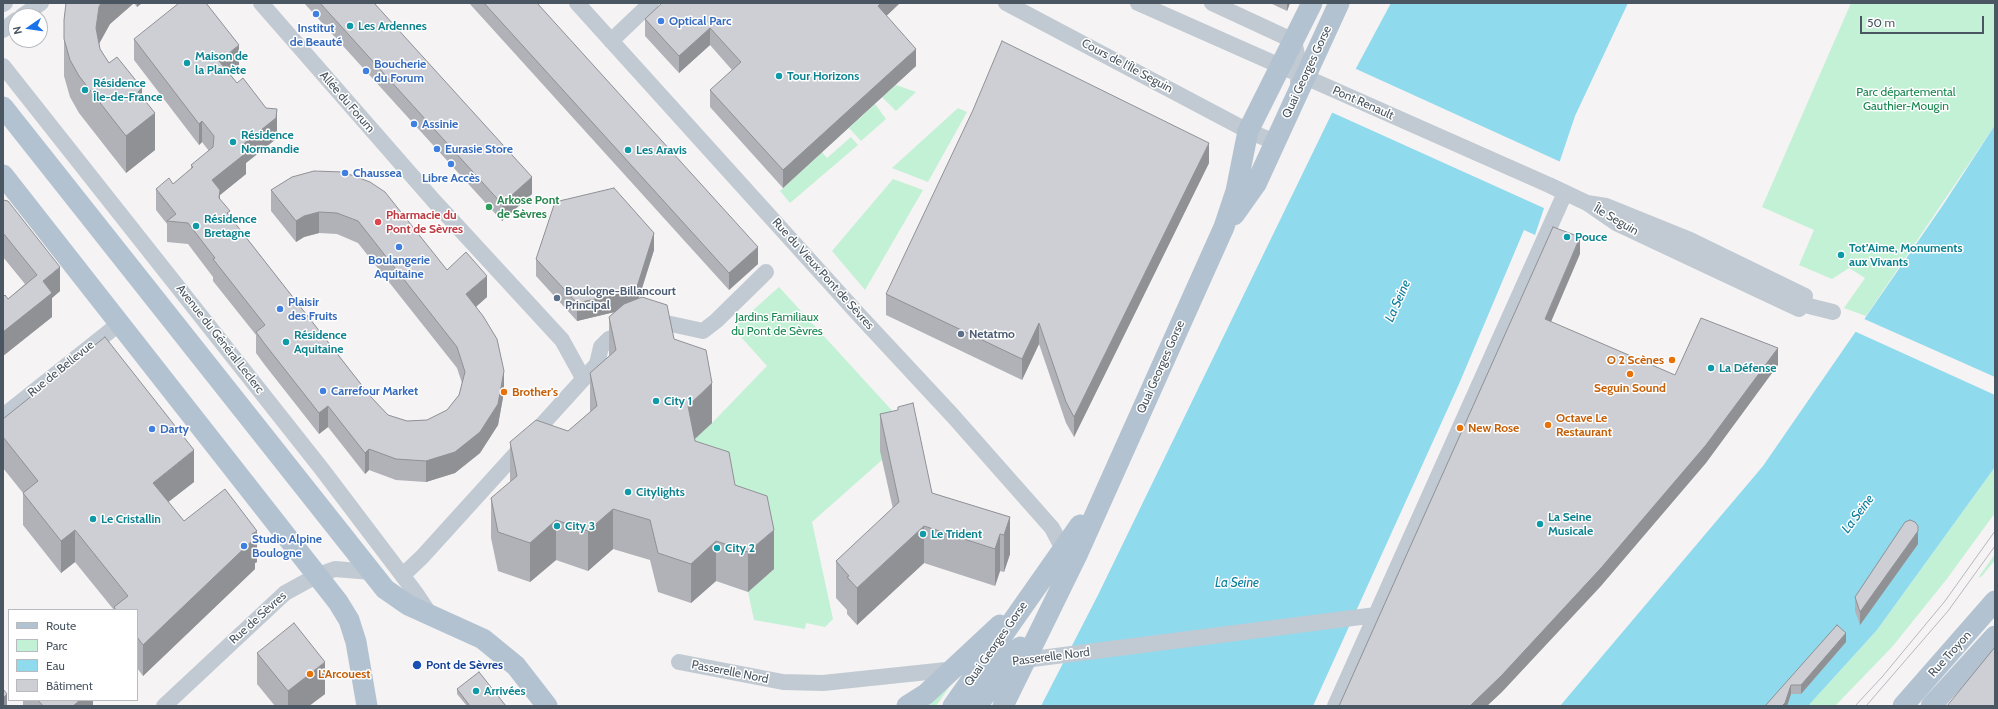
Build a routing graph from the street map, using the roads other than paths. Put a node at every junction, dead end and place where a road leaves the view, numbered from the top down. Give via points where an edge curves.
1 (261, 3) edge
2 (577, 3) edge
3 (651, 3) edge
4 (1006, 3) edge
5 (1138, 3) edge
6 (1212, 3) edge
7 (1312, 3) edge
8 (1339, 3) edge
9 (612, 40) junction
10 (1294, 41) junction
11 (3, 66) edge
12 (1296, 95) junction
13 (3, 107) edge
14 (1248, 131) junction
15 (1275, 142) junction
16 (3, 175) edge
17 (1565, 193) junction
18 (10, 198) edge
19 (1587, 204) joint
20 (1224, 227) junction
21 (766, 272) dead end
22 (1833, 312) dead end
23 (120, 323) junction
24 (583, 378) junction
25 (3, 416) edge
26 (1098, 506) junction
27 (1063, 549) junction
28 (371, 572) junction
29 (318, 575) junction
30 (403, 575) junction
31 (1057, 597) junction
32 (1995, 601) edge
33 (1023, 606) junction
34 (1376, 615) junction
35 (431, 616) junction
36 (1995, 636) edge
37 (679, 662) dead end
38 (363, 675) junction
39 (164, 706) edge
40 (362, 706) edge
41 (367, 706) edge
42 (547, 706) edge
43 (907, 706) edge
44 (953, 706) edge
45 (977, 706) edge
46 (1003, 706) edge
47 (1335, 706) edge
48 (1903, 706) edge
49 (1931, 706) edge

1 - 24 street, Allée du Forum via 434,201 562,340
2 - 9 street, Rue du Vieux Pont de Sèvres
3 - 9 street
4 - 14 street, Cours de l'Île Seguin
5 - 17 street, Pont Renault
6 - 10 street
7 - 10 main road, Quai Georges Gorse
8 - 12 main road, Quai Georges Gorse
9 - 27 street, Rue du Vieux Pont de Sèvres via 953,416 1052,528
10 - 12 street via 1300,68
10 - 14 main road, Quai Georges Gorse
11 - 30 street, Avenue du Général Leclerc via 317,462
12 - 15 main road, Quai Georges Gorse
13 - 28 main road
14 - 15 street
14 - 20 main road, Quai Georges Gorse via 1236,190
15 - 20 main road, Quai Georges Gorse via 1256,184
16 - 18 main road
17 - 19 street, Pont Renault
17 - 34 street
18 - 23 main road
19 - 22 street, Île Seguin via 1606,206 1690,240 1805,296 1801,304
20 - 26 main road, Quai Georges Gorse
21 - 24 street via 703,331 671,324 650,323 609,339 601,347 597,364
23 - 25 street, Rue de Bellevue
23 - 29 main road
24 - 30 street via 422,558
26 - 27 main road, Quai Georges Gorse
26 - 31 main road, Quai Georges Gorse
27 - 33 main road, Quai Georges Gorse
28 - 29 street, Rue de Sèvres via 335,569
28 - 35 main road via 385,589
29 - 38 main road via 349,620
29 - 39 street, Rue de Sèvres via 280,597
30 - 35 street, Avenue du Général Leclerc
31 - 45 main road
31 - 46 main road, Quai Georges Gorse
32 - 48 main road, Rue Troyon
33 - 43 main road via 926,694
33 - 44 main road, Quai Georges Gorse
34 - 37 street, Passerelle Nord via 928,673 823,683 782,682
34 - 47 street
35 - 42 main road via 483,639 516,666
36 - 49 main road, Rue Troyon
38 - 40 main road
38 - 41 main road

